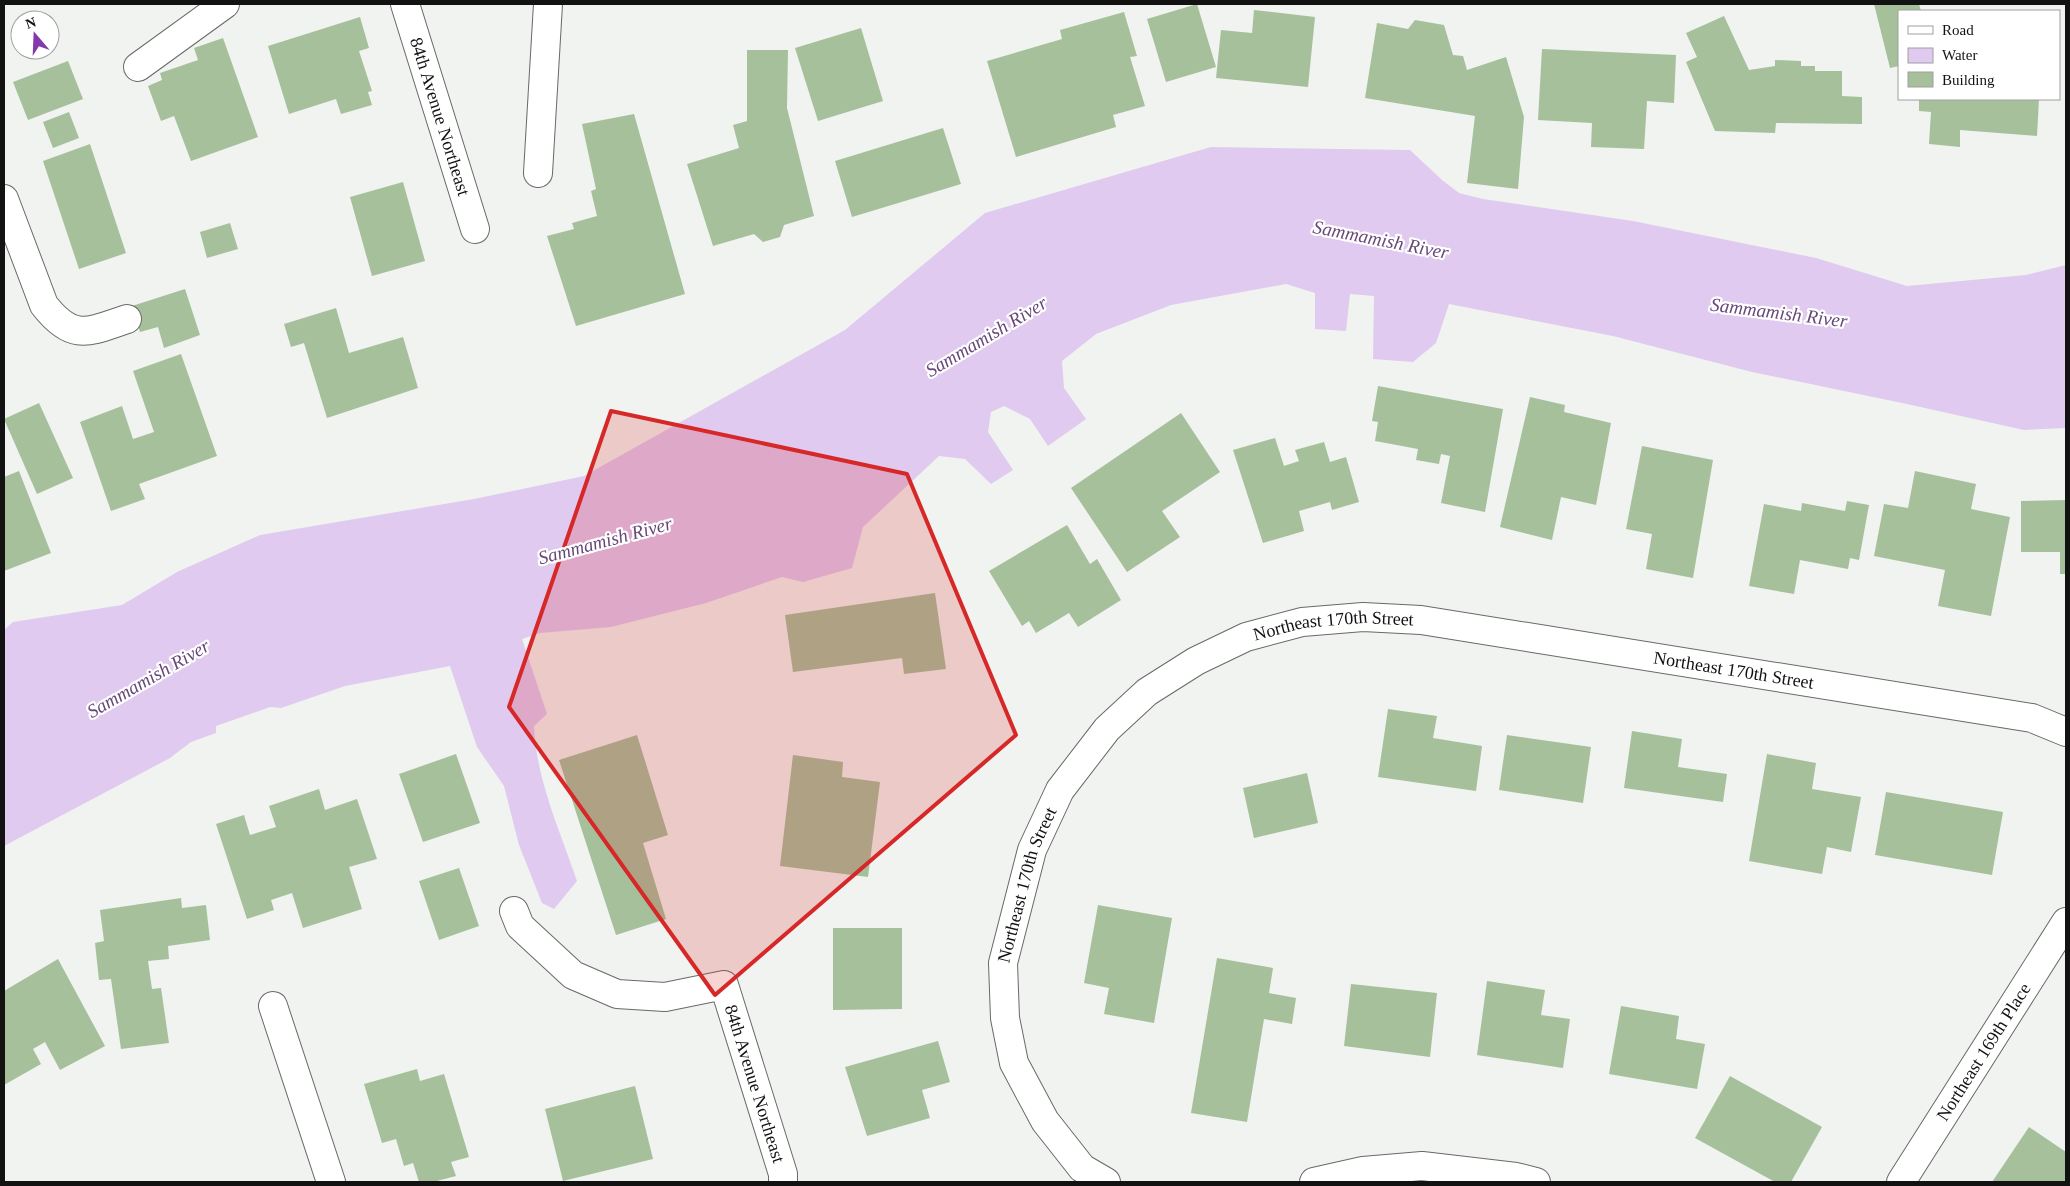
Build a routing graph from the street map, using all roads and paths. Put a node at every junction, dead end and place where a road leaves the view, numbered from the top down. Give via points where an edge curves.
1 (225, 4) edge
2 (405, 4) edge
3 (548, 4) edge
4 (138, 67) dead end
5 (538, 173) dead end
6 (4, 199) edge
7 (475, 229) dead end
8 (127, 319) dead end
9 (2066, 732) edge
10 (514, 911) dead end
11 (2066, 922) edge
12 (273, 1006) dead end
13 (331, 1182) edge
14 (783, 1182) edge
15 (1106, 1182) edge
16 (1314, 1182) edge
17 (1536, 1182) edge
18 (1901, 1182) edge

1 - 4 street
2 - 7 street, 84th Avenue Northeast
3 - 5 street
6 - 8 street via 44,305 53,317 74,330 88,332
9 - 15 street, Northeast 170th Street via 2032,718 1421,620 1363,617 1302,622 1246,637 1196,661 1147,692 1107,728 1060,790 1032,850 1003,963 1005,1018 1014,1063 1045,1121 1082,1168
10 - 14 street, 84th Avenue Northeast via 520,926 573,975 617,994 665,997 724,985
11 - 18 street, Northeast 169th Place
12 - 13 street
16 - 17 street via 1363,1171 1422,1166

